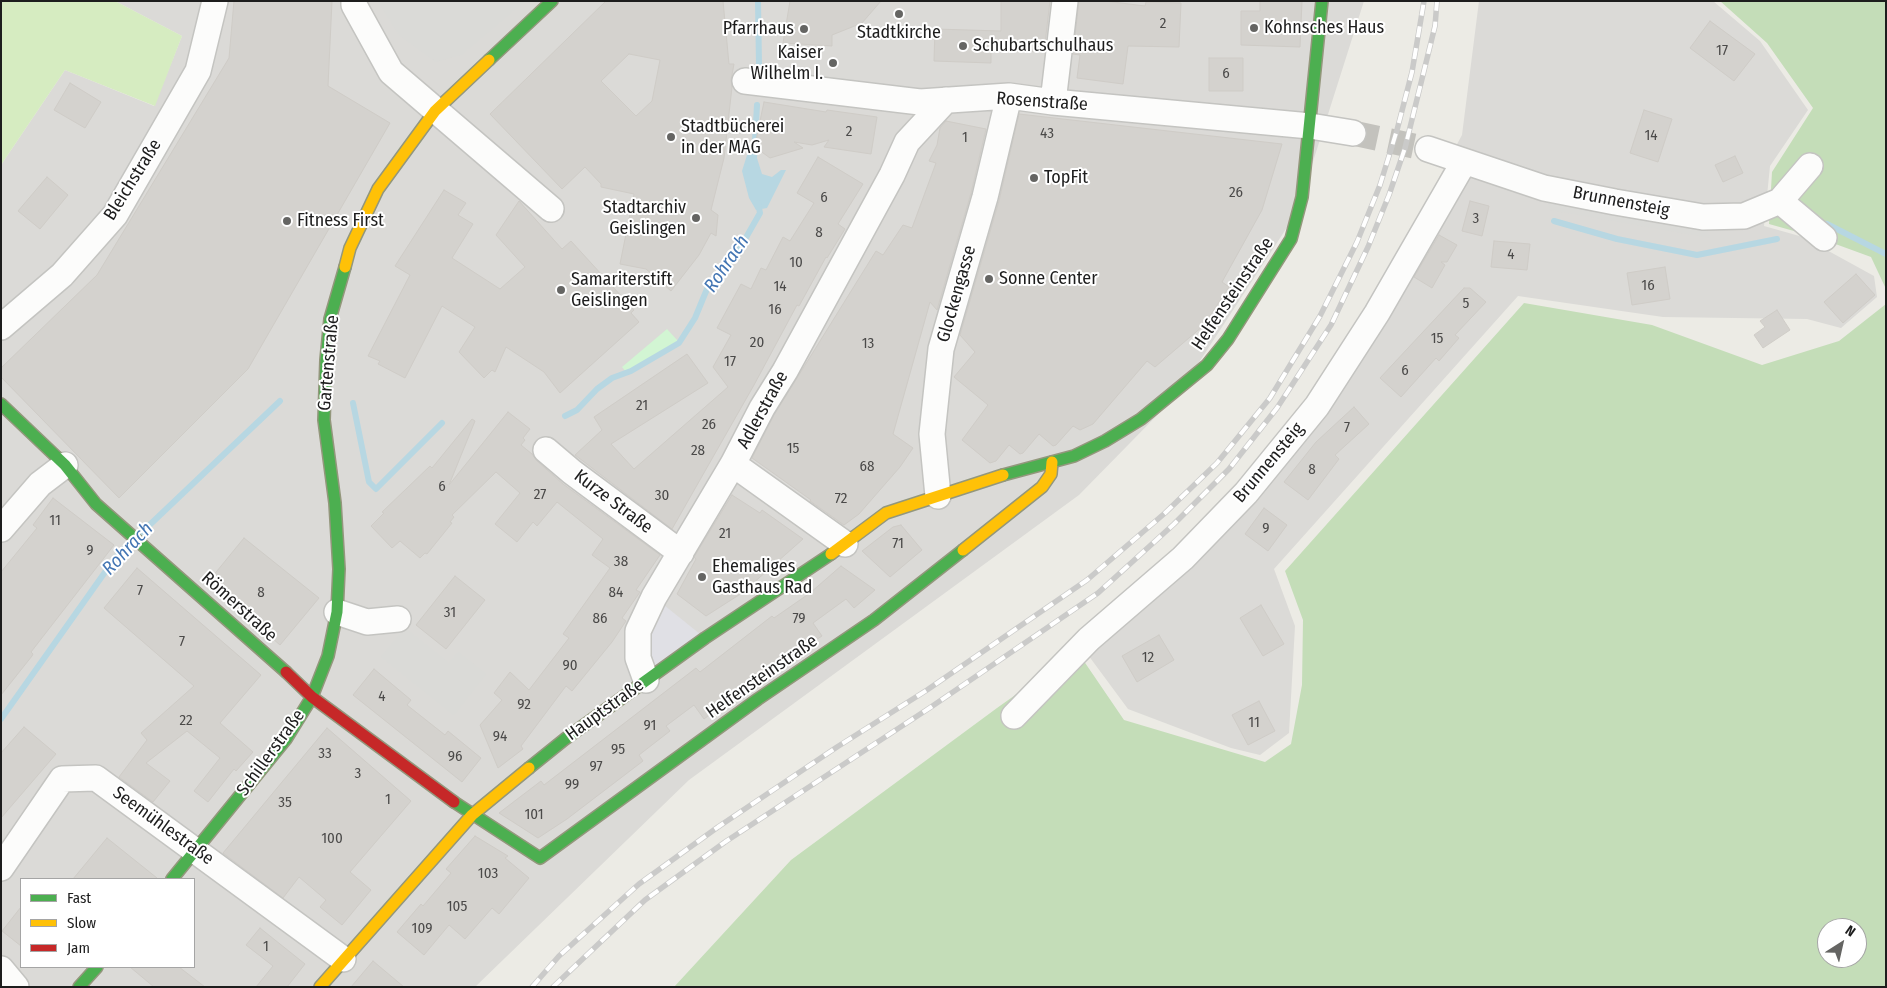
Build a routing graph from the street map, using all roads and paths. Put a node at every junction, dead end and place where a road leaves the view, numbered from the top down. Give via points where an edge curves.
1 (215, 1) edge
2 (354, 1) edge
3 (552, 1) edge
4 (1065, 1) edge
5 (1322, 1) edge
6 (745, 81) dead end
7 (1009, 96) junction
8 (895, 98) junction
9 (946, 100) junction
10 (1053, 102) junction
11 (435, 111) junction
12 (1310, 126) junction
13 (1353, 133) tunnel mouth
14 (907, 142) junction
15 (1428, 150) tunnel mouth
16 (1464, 162) junction
17 (1810, 166) dead end
18 (1780, 201) junction
19 (551, 208) dead end
20 (1824, 238) dead end
21 (1, 327) edge
22 (1, 404) edge
23 (546, 450) dead end
24 (1052, 462) junction
25 (734, 464) junction
26 (65, 466) junction
27 (938, 496) junction
28 (1, 529) edge
29 (845, 544) junction
30 (681, 553) junction
31 (337, 612) junction
32 (398, 619) dead end
33 (646, 680) junction
34 (312, 697) junction
35 (1014, 716) dead end
36 (472, 815) junction
37 (196, 851) junction
38 (1, 868) edge
39 (173, 878) edge
40 (344, 959) junction
41 (96, 968) edge
42 (1, 969) edge
43 (16, 987) edge
44 (80, 987) edge
45 (320, 987) edge

1 - 21 street, Bleichstraße via 198,71 115,215 62,275
2 - 11 street via 391,72
3 - 11 street, Gartenstraße
4 - 10 street
5 - 12 street, Helfensteinstraße
6 - 8 street, Rosenstraße
7 - 9 street, Rosenstraße
7 - 10 street, Rosenstraße
7 - 27 street, Glockengasse via 985,198 941,349 932,434
8 - 9 street, Rosenstraße via 920,102
8 - 14 street
9 - 14 street, Adlerstraße
10 - 12 street, Rosenstraße
11 - 19 street
11 - 31 street, Gartenstraße via 378,189 350,248 330,319 324,420 340,568
12 - 13 street
12 - 24 street, Helfensteinstraße via 1302,197 1291,238 1228,339 1207,365 1142,419 1106,441
14 - 25 street, Adlerstraße
15 - 16 street, Brunnensteig
16 - 18 street, Brunnensteig via 1544,188 1703,217 1744,216
16 - 35 street, Brunnensteig via 1377,313 1317,406 1246,493 1183,558 1089,639
17 - 18 street, Brunnensteig
18 - 20 street
22 - 26 street, Römerstraße
23 - 30 street, Kurze Straße
24 - 27 street, Helfensteinstraße
24 - 36 street, Helfensteinstraße via 1052,474 1042,487 874,620 758,699 540,858
25 - 29 street
25 - 30 street, Adlerstraße
26 - 28 street via 40,484
26 - 34 street, Römerstraße via 96,504
27 - 29 street, Hauptstraße via 886,513
29 - 33 street, Hauptstraße
30 - 33 street, Adlerstraße via 638,631 638,658
31 - 32 street via 368,622
31 - 34 street, Schillerstraße via 328,656
33 - 36 street, Hauptstraße via 565,739
34 - 36 street, Römerstraße
34 - 37 street, Schillerstraße via 286,739
36 - 40 street, Hauptstraße
37 - 38 street, Seemühlestraße via 96,778 62,779
37 - 39 street, Schillerstraße
37 - 40 street, Seemühlestraße
40 - 45 street, Hauptstraße
41 - 44 street
42 - 43 street

